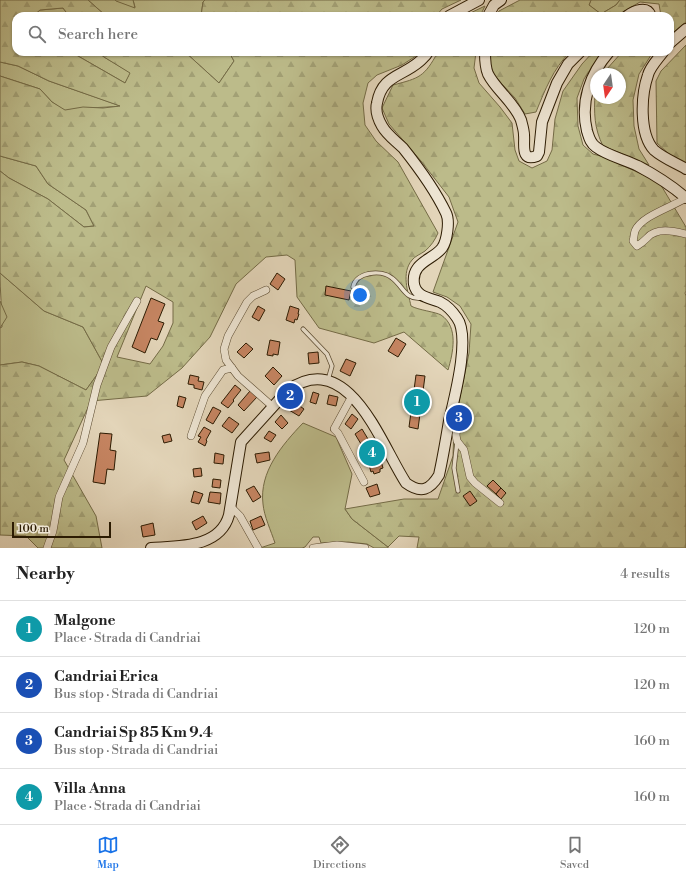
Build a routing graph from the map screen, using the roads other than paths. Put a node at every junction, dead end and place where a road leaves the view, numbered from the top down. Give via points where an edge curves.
1 (479, 0) edge
2 (501, 0) edge
3 (456, 12) edge
4 (490, 12) edge
5 (633, 12) edge
6 (650, 12) edge
7 (686, 29) edge
8 (674, 40) edge
9 (424, 56) edge
10 (485, 56) edge
11 (576, 56) edge
12 (605, 56) edge
13 (660, 56) edge
14 (686, 170) edge
15 (686, 198) edge
16 (686, 234) edge
17 (353, 287) dead end
18 (266, 290) dead end
19 (426, 298) junction
20 (137, 301) dead end
21 (303, 329) dead end
22 (232, 368) junction
23 (328, 382) junction
24 (352, 396) junction
25 (272, 406) junction
26 (451, 414) junction
27 (191, 436) dead end
28 (457, 441) junction
29 (364, 482) dead end
30 (458, 491) dead end
31 (500, 503) dead end
32 (231, 507) junction
33 (199, 546) edge
34 (47, 548) edge
35 (151, 548) edge
36 (258, 548) edge
37 (313, 548) edge
38 (365, 548) edge

1 - 3 main road
2 - 4 main road
5 - 6 main road
7 - 8 main road
9 - 19 main road via 413,67 390,78 380,91 376,105 377,116 383,128 402,148 435,192 447,215 448,231 442,248 420,265 415,276 414,285 417,292
10 - 11 main road via 487,72 520,118 524,151 527,156 532,157 539,152 542,122 557,83
12 - 15 main road via 593,76 585,100 584,110 590,140 595,147 665,181
13 - 14 main road via 648,74 642,117 644,128 653,149
15 - 16 street via 643,222 636,230 633,241 637,246 665,230
17 - 19 lane via 363,275 375,273 391,277 414,299
18 - 22 street via 247,302 228,336 224,349 226,360
19 - 26 main road via 446,306 459,320 461,327 463,342
20 - 34 street via 111,348 97,385 83,443 59,497
21 - 23 lane via 328,354 332,366
22 - 25 street
22 - 27 street via 223,370 205,396
23 - 24 main road via 342,387
23 - 25 main road via 312,380 297,383
24 - 26 main road via 363,407 406,483 422,490 434,483 439,475
24 - 29 street via 334,429
25 - 32 main road via 241,442
26 - 28 street via 457,426
28 - 30 lane via 454,468
28 - 31 street via 464,450 470,477
32 - 33 main road via 222,529 216,536
32 - 36 street via 240,516
33 - 35 main road
37 - 38 street via 337,545

